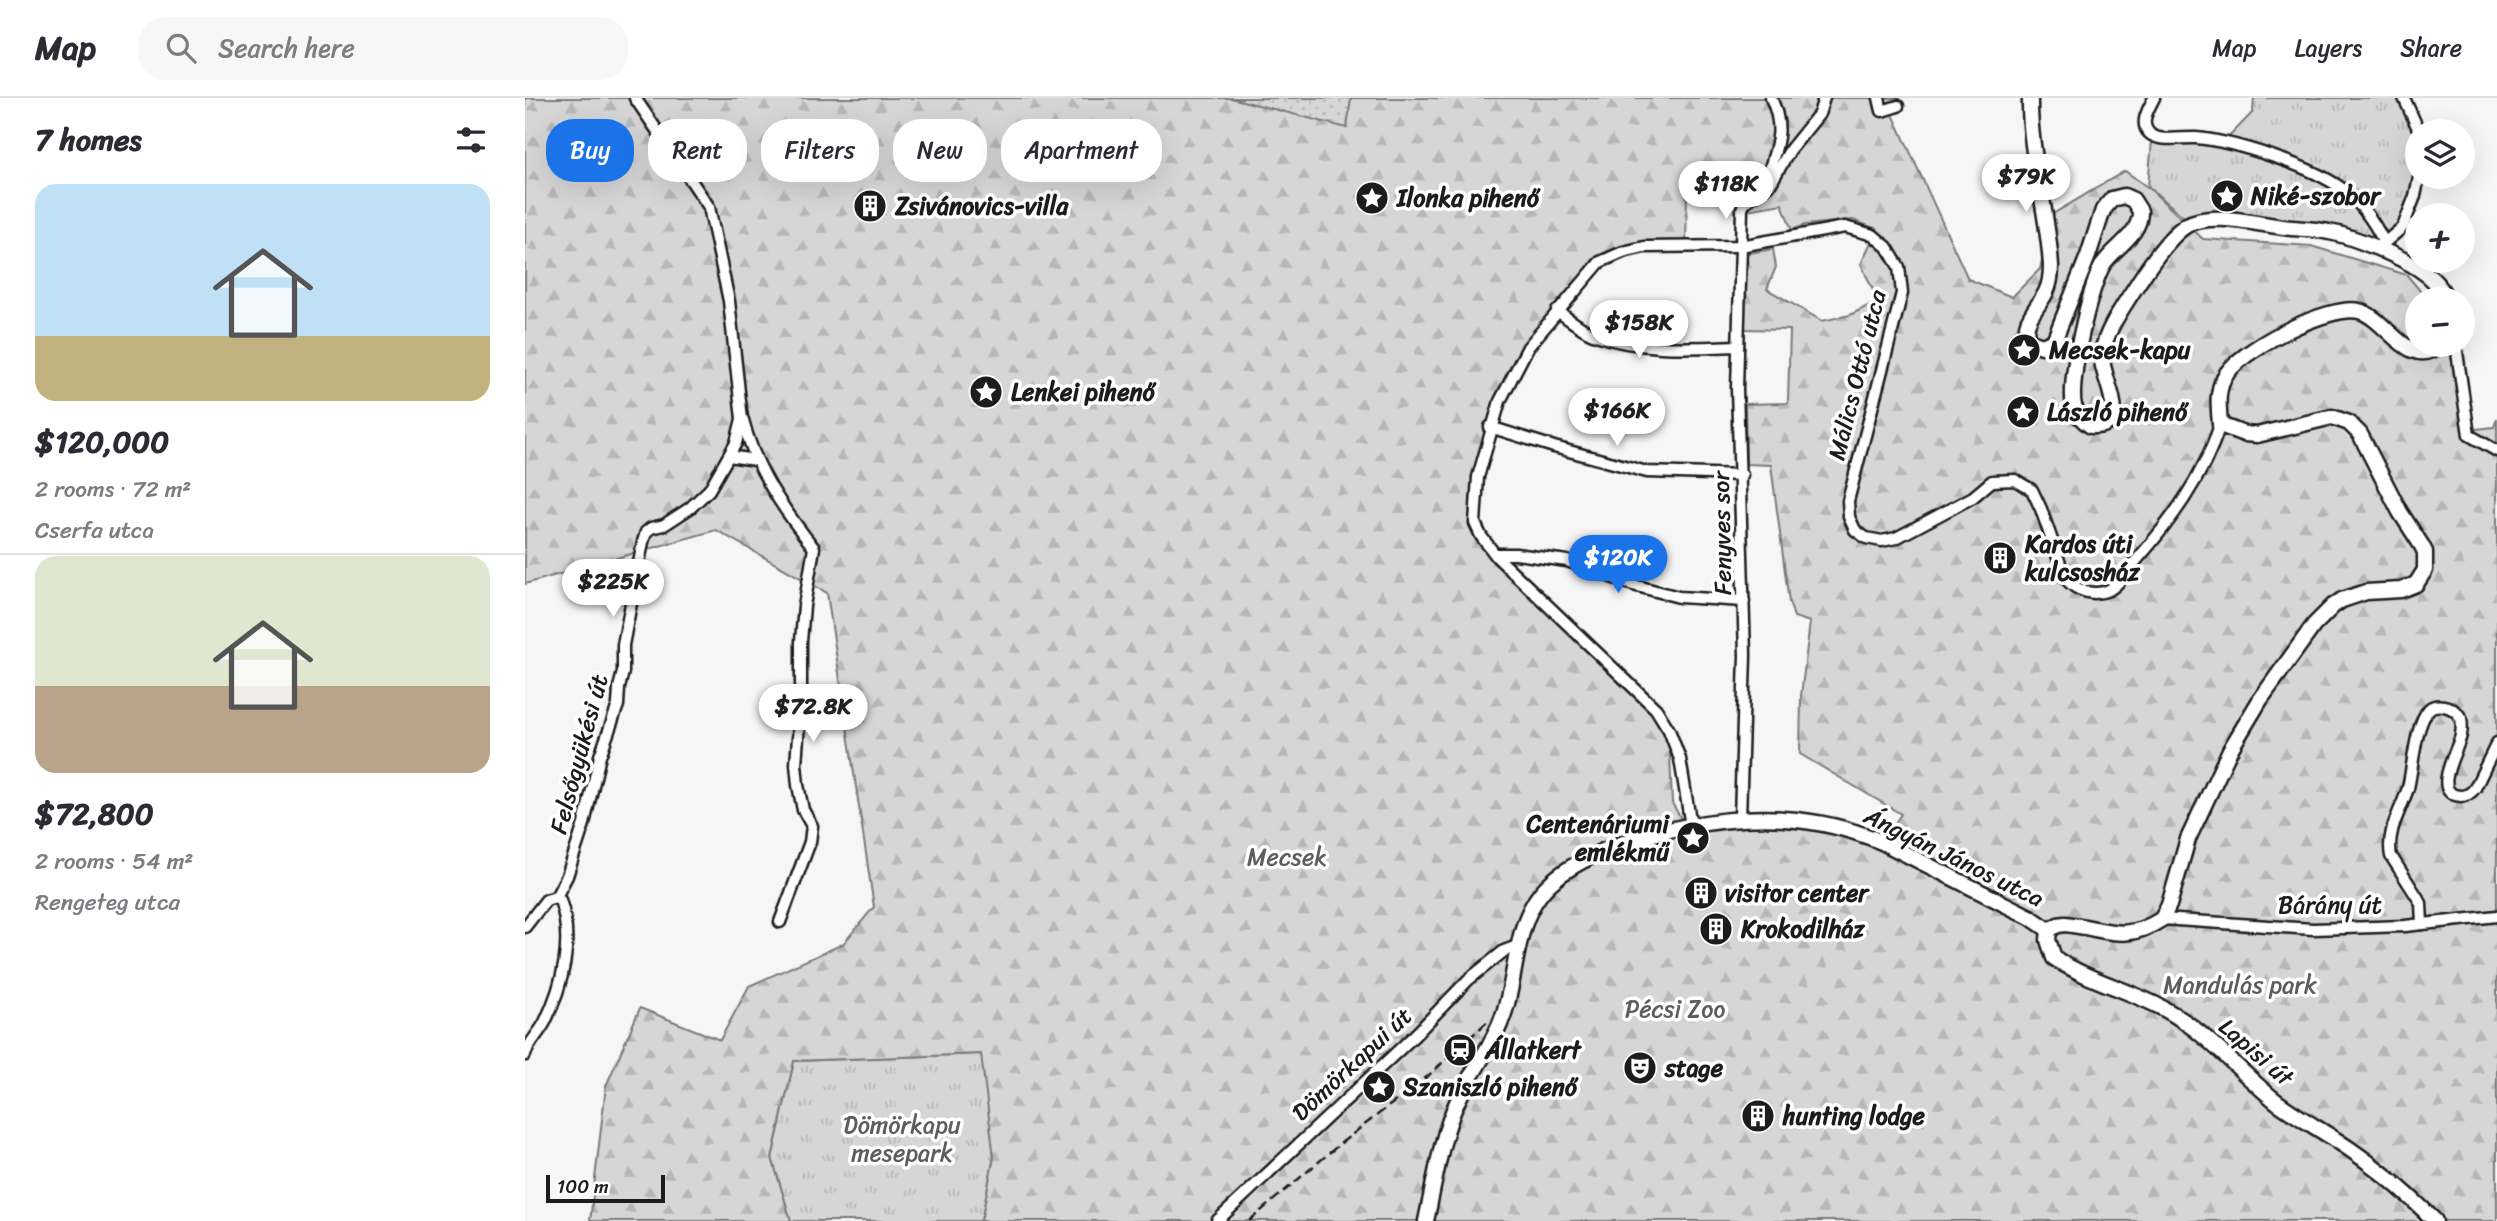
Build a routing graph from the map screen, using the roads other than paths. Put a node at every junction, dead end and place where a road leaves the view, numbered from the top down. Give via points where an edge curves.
1 (635, 98) edge
2 (1771, 98) edge
3 (1824, 98) edge
4 (1879, 98) edge
5 (2030, 98) edge
6 (2154, 98) edge
7 (2404, 98) edge
8 (1899, 106) dead end
9 (2414, 119) edge
10 (1774, 168) junction
11 (2416, 189) edge
12 (2382, 245) junction
13 (1740, 246) junction
14 (2438, 287) edge
15 (1557, 311) junction
16 (1738, 346) junction
17 (2405, 346) edge
18 (2458, 357) edge
19 (743, 419) junction
20 (2220, 425) junction
21 (1490, 427) junction
22 (2497, 451) edge
23 (729, 456) junction
24 (755, 460) junction
25 (1742, 475) junction
26 (1495, 554) junction
27 (1744, 601) junction
28 (2497, 743) edge
29 (1740, 819) junction
30 (1691, 826) junction
31 (556, 897) junction
32 (2497, 916) edge
33 (2162, 919) junction
34 (780, 922) dead end
35 (2422, 924) junction
36 (525, 927) edge
37 (2049, 930) junction
38 (1520, 945) junction
39 (525, 1055) edge
40 (1217, 1221) edge
41 (1426, 1221) edge
42 (2435, 1221) edge

1 - 19 street, Felsőgyükési út via 709,207 729,301
2 - 10 street via 1780,124
3 - 10 street via 1819,114
4 - 8 street via 1882,111
5 - 12 street via 2032,149 2051,267 2048,287 2027,325 2029,341 2042,346 2054,341 2103,210 2112,199 2124,196 2140,211 2137,228 2104,264 2085,321 2074,398 2078,414 2091,426 2103,425 2114,412 2102,368 2106,339 2134,289 2183,227 2222,219 2328,231
6 - 12 street via 2144,124 2149,134 2236,144 2328,180 2374,223
7 - 9 street
10 - 13 street, Fenyves sor via 1765,189 1744,203
11 - 12 street via 2403,227
12 - 14 street
13 - 15 street, Málics Ottó utca via 1644,247 1623,252 1600,262
13 - 16 street, Fenyves sor
13 - 20 street, Málics Ottó utca via 1845,227 1874,235 1899,267 1902,293 1848,500 1851,523 1866,538 1896,538 1973,497 1992,481 2015,480 2032,490 2065,578 2084,592 2107,591 2173,517 2198,477
15 - 16 street via 1591,333 1650,347
15 - 21 street, Málics Ottó utca via 1528,347
16 - 25 street, Fenyves sor
17 - 20 street via 2366,314 2328,313 2270,340 2233,365 2220,388
18 - 22 street via 2469,435
19 - 23 street, Felsőgyükési út
19 - 24 street
20 - 33 street via 2257,435 2332,417 2349,422 2422,546 2425,570 2416,584 2402,590 2366,592 2342,600 2314,625 2230,750 2188,839
21 - 25 street via 1647,472
21 - 26 street, Málics Ottó utca via 1478,477 1475,523
23 - 24 street
23 - 31 street, Felsőgyükési út via 709,491 664,525 646,532 623,645 618,705 584,824
24 - 34 street via 790,519 814,548 801,641 796,764 803,810 812,826
25 - 27 street, Fenyves sor
26 - 27 street via 1567,561 1679,597
26 - 30 street, Málics Ottó utca via 1656,709 1680,759
27 - 29 street, Fenyves sor
28 - 35 street via 2475,788 2461,796 2448,788 2446,778 2461,735 2461,718 2439,705 2429,709 2422,722 2389,847 2421,903
29 - 30 street, Ángyán János utca
29 - 37 street, Ángyán János utca via 1785,819 1861,833
30 - 38 street, Ángyán János utca via 1619,846 1565,873 1542,892
31 - 36 street via 546,900
31 - 39 street via 566,928 561,984
32 - 35 street, Bárány út
33 - 35 street, Bárány út via 2313,929
33 - 37 street, Ángyán János utca via 2119,935 2066,924
37 - 42 street, Lapisi út via 2055,958 2184,1021 2263,1091 2363,1159
38 - 40 street, Dömörkapui út via 1504,951 1468,980
38 - 41 street, Ángyán János utca via 1500,1024 1458,1100

